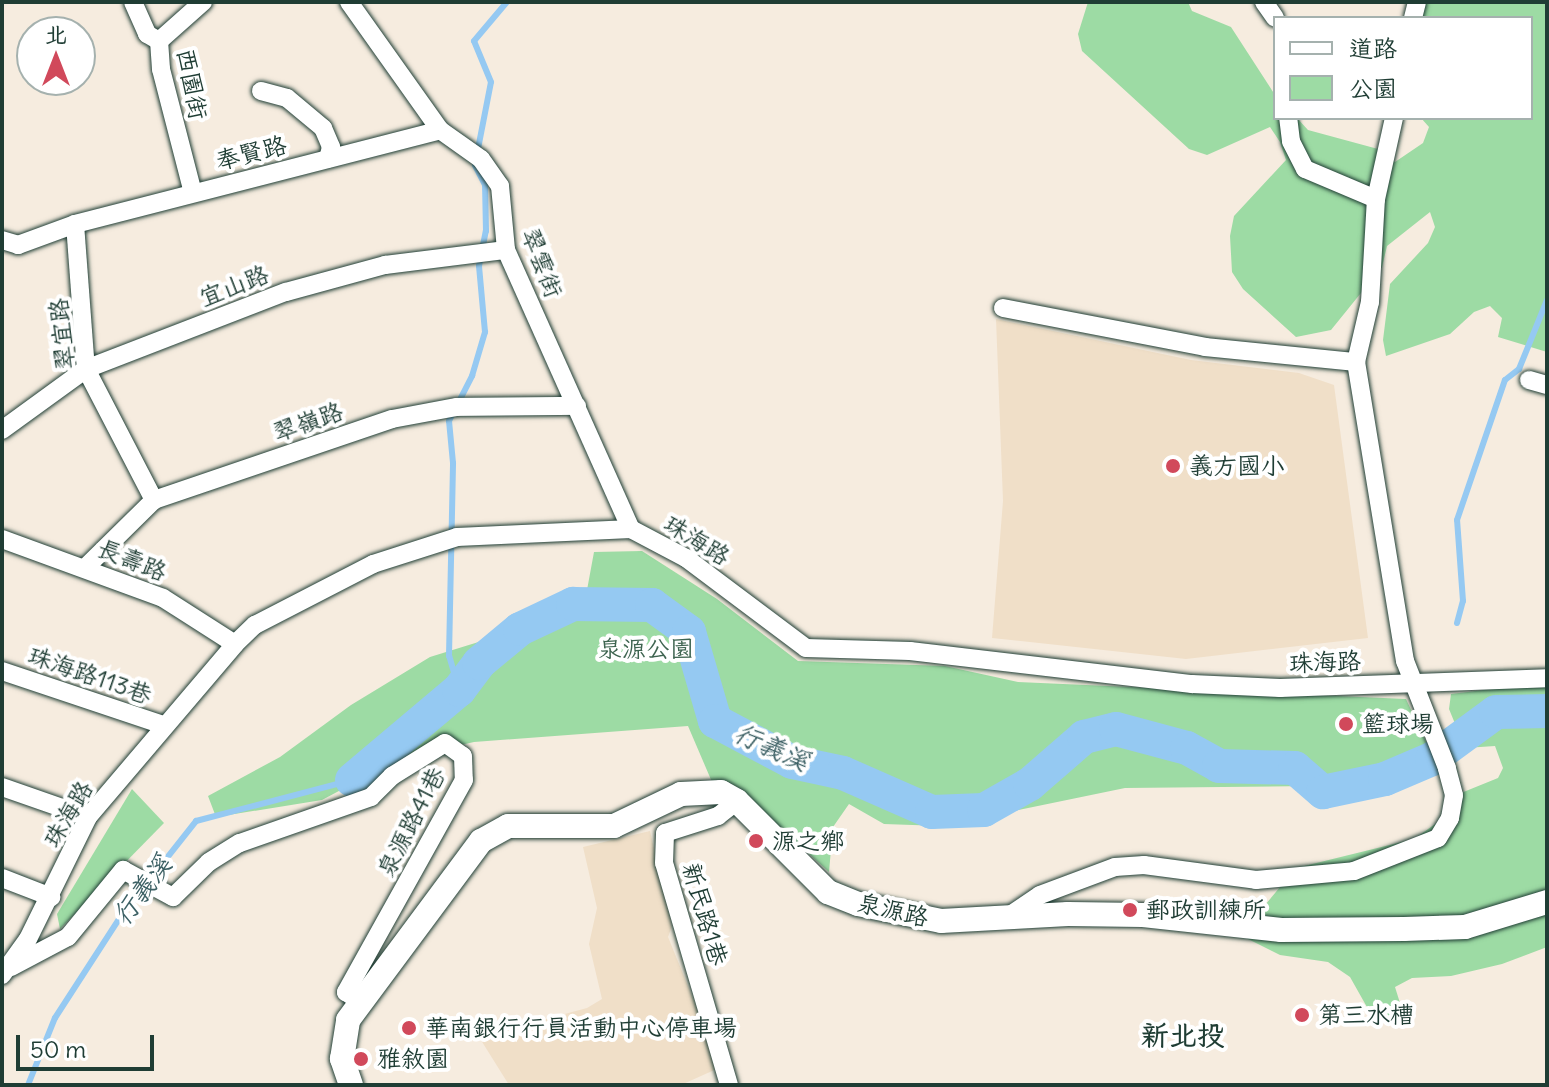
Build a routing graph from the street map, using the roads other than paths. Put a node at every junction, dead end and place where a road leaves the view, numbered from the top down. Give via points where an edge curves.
1 (133, 2) edge
2 (203, 2) edge
3 (349, 2) edge
4 (159, 41) junction
5 (261, 91) dead end
6 (1288, 120) edge
7 (1394, 120) edge
8 (440, 130) junction
9 (328, 159) junction
10 (193, 193) junction
11 (1376, 199) junction
12 (75, 224) junction
13 (2, 240) edge
14 (506, 250) junction
15 (1003, 308) dead end
16 (1356, 362) junction
17 (86, 369) junction
18 (577, 406) junction
19 (2, 430) edge
20 (154, 500) junction
21 (631, 529) junction
22 (2, 539) edge
23 (86, 567) junction
24 (235, 644) junction
25 (2, 671) edge
26 (1547, 678) edge
27 (1414, 685) junction
28 (163, 725) junction
29 (2, 787) edge
30 (737, 801) junction
31 (88, 817) junction
32 (2, 878) edge
33 (51, 897) junction
34 (1547, 902) edge
35 (1006, 918) junction
36 (5, 972) edge
37 (361, 1002) junction
38 (351, 1085) edge
39 (729, 1085) edge

1 - 4 street via 147,34
2 - 4 street, 西園街
3 - 8 street, 翠雲街
4 - 10 street, 西園街 via 161,69
5 - 9 street via 287,98 323,128 329,138
6 - 11 street via 1291,141 1305,169
7 - 11 street
8 - 9 street, 奉賢路
8 - 14 street, 翠雲街 via 481,159 500,186
9 - 10 street, 奉賢路
10 - 12 street, 奉賢路
11 - 16 street via 1370,302
12 - 13 street via 18,245
12 - 17 street, 翠宜路
14 - 17 street, 宜山路 via 385,265 286,292
14 - 18 street, 翠雲街
15 - 16 street via 1205,347
16 - 27 street via 1405,661
17 - 19 street, 宜山路
17 - 20 street, 翠宜路
18 - 20 street, 翠嶺路 via 457,407 392,419
18 - 21 street, 翠雲街
20 - 23 street, 翠嶺路
21 - 24 street, 珠海路 via 457,537 373,564 255,625
21 - 27 street, 珠海路 via 686,558 806,648 910,651 1192,684
22 - 23 street, 長壽路
23 - 24 street, 長壽路 via 163,598
24 - 28 street, 珠海路
25 - 28 street, 珠海路113巷
26 - 27 street, 珠海路
27 - 35 street via 1454,795 1450,818 1438,838 1354,871 1256,880 1144,865 1115,867 1040,895
28 - 31 street, 珠海路
29 - 31 street
30 - 35 street, 泉源路 via 828,892 858,904 941,921
30 - 37 street via 721,792 681,794 614,826 522,825 497,831 481,841
30 - 39 street, 新民路1巷 via 718,816 665,833 664,863
31 - 33 street, 珠海路
32 - 33 street
33 - 36 street, 珠海路
34 - 35 street, 泉源路 via 1465,927 1404,929 1281,930 1143,915
36 - 37 street, 泉源路41巷 via 68,937 123,870 173,897 209,862 240,843 371,797 392,776 445,743 463,756 464,780 346,992
37 - 38 street via 342,1037 342,1059

